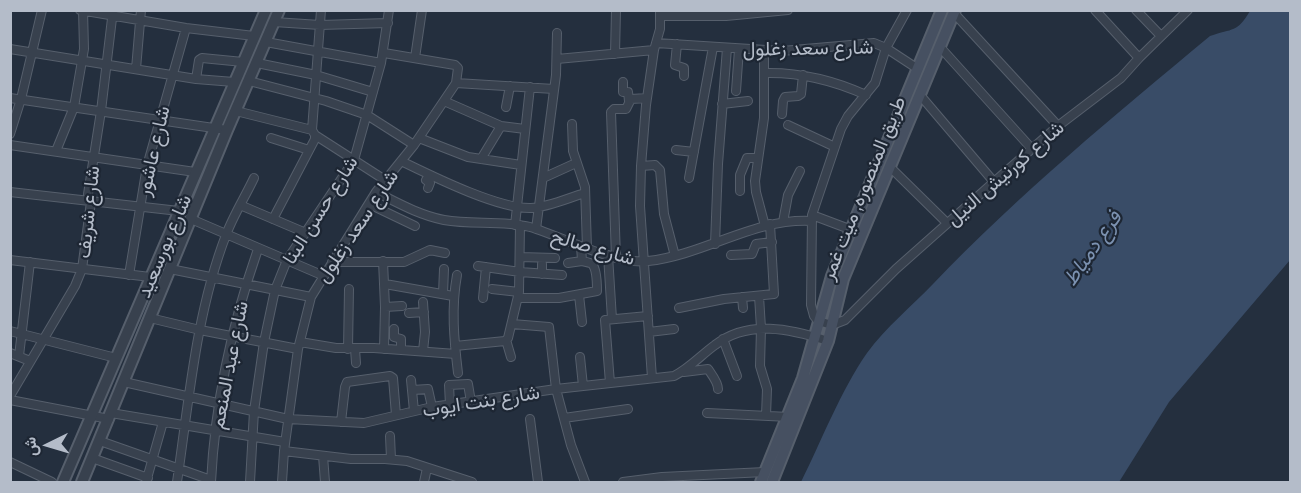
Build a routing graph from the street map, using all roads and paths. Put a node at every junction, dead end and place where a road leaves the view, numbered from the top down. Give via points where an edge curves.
1 (42, 10) edge
2 (141, 10) edge
3 (266, 10) edge
4 (279, 10) edge
5 (321, 10) edge
6 (389, 10) edge
7 (422, 10) edge
8 (616, 10) edge
9 (788, 10) edge
10 (907, 10) edge
11 (1095, 10) edge
12 (1136, 10) edge
13 (82, 11) edge
14 (939, 11) edge
15 (1187, 11) edge
16 (955, 12) edge
17 (113, 13) edge
18 (660, 13) edge
19 (708, 13) edge
20 (744, 13) edge
21 (140, 21) junction
22 (274, 22) junction
23 (388, 23) junction
24 (320, 25) junction
25 (186, 28) junction
26 (557, 33) dead end
27 (254, 36) junction
28 (1161, 36) junction
29 (266, 42) junction
30 (677, 44) junction
31 (655, 46) junction
32 (712, 47) junction
33 (940, 47) junction
34 (727, 48) junction
35 (886, 48) junction
36 (10, 49) edge
37 (739, 49) junction
38 (318, 51) junction
39 (764, 51) junction
40 (31, 52) junction
41 (384, 53) junction
42 (615, 54) junction
43 (416, 58) junction
44 (1139, 58) junction
45 (557, 59) junction
46 (82, 60) junction
47 (243, 62) junction
48 (257, 63) junction
49 (381, 63) junction
50 (107, 64) junction
51 (136, 69) junction
52 (918, 69) junction
53 (764, 73) junction
54 (172, 75) junction
55 (316, 75) junction
56 (803, 75) junction
57 (684, 76) dead end
58 (196, 78) junction
59 (249, 81) junction
60 (234, 82) junction
61 (623, 82) dead end
62 (456, 83) junction
63 (510, 86) junction
64 (530, 87) junction
65 (554, 89) junction
66 (736, 91) dead end
67 (374, 92) junction
68 (920, 94) junction
69 (866, 95) junction
70 (10, 98) edge
71 (314, 98) junction
72 (647, 98) junction
73 (21, 99) junction
74 (444, 101) junction
75 (629, 101) junction
76 (748, 101) dead end
77 (722, 104) junction
78 (74, 107) junction
79 (506, 107) dead end
80 (101, 111) junction
81 (236, 111) junction
82 (782, 114) dead end
83 (367, 115) junction
84 (159, 121) junction
85 (572, 124) dead end
86 (788, 125) dead end
87 (501, 126) junction
88 (1058, 126) junction
89 (215, 127) junction
90 (525, 129) junction
91 (228, 130) junction
92 (314, 132) junction
93 (10, 134) edge
94 (271, 138) dead end
95 (416, 141) junction
96 (10, 145) edge
97 (835, 147) junction
98 (1032, 149) junction
99 (309, 150) junction
100 (676, 150) dead end
101 (56, 151) junction
102 (693, 152) junction
103 (94, 157) junction
104 (758, 158) junction
105 (481, 159) junction
106 (354, 160) junction
107 (401, 161) junction
108 (576, 163) junction
109 (521, 165) junction
110 (147, 166) junction
111 (641, 166) junction
112 (890, 167) junction
113 (800, 171) dead end
114 (195, 172) junction
115 (429, 175) junction
116 (254, 178) dead end
117 (543, 178) junction
118 (689, 178) dead end
119 (385, 180) junction
120 (994, 182) junction
121 (428, 188) dead end
122 (740, 191) dead end
123 (10, 192) edge
124 (376, 192) junction
125 (585, 193) junction
126 (91, 202) junction
127 (369, 204) junction
128 (240, 205) junction
129 (517, 206) junction
130 (539, 207) junction
131 (140, 208) junction
132 (179, 211) junction
133 (811, 218) junction
134 (191, 219) junction
135 (273, 219) junction
136 (783, 222) junction
137 (947, 223) junction
138 (415, 225) dead end
139 (518, 225) junction
140 (768, 225) junction
141 (536, 230) junction
142 (852, 230) junction
143 (306, 233) junction
144 (226, 234) junction
145 (772, 242) junction
146 (715, 244) junction
147 (584, 247) junction
148 (258, 249) junction
149 (445, 253) dead end
150 (731, 255) dead end
151 (612, 256) junction
152 (675, 256) junction
153 (520, 257) junction
154 (555, 258) dead end
155 (10, 260) edge
156 (287, 260) junction
157 (383, 261) junction
158 (582, 261) junction
159 (30, 262) junction
160 (332, 262) junction
161 (568, 262) dead end
162 (645, 262) junction
163 (542, 264) dead end
164 (82, 269) junction
165 (170, 269) junction
166 (444, 269) dead end
167 (520, 272) junction
168 (542, 274) junction
169 (129, 275) junction
170 (457, 275) dead end
171 (562, 275) dead end
172 (324, 276) junction
173 (150, 277) junction
174 (212, 278) junction
175 (385, 284) junction
176 (246, 285) junction
177 (349, 289) dead end
178 (492, 289) dead end
179 (275, 290) junction
180 (443, 294) junction
181 (519, 295) junction
182 (579, 295) junction
183 (453, 296) junction
184 (759, 296) junction
185 (311, 297) junction
186 (742, 297) junction
187 (483, 298) dead end
188 (423, 302) dead end
189 (402, 306) dead end
190 (386, 307) junction
191 (679, 308) dead end
192 (743, 308) dead end
193 (424, 312) junction
194 (409, 313) dead end
195 (648, 316) junction
196 (150, 318) junction
197 (608, 320) junction
198 (818, 321) junction
199 (582, 322) dead end
200 (512, 324) junction
201 (832, 325) junction
202 (761, 328) junction
203 (394, 329) dead end
204 (674, 329) dead end
205 (200, 330) junction
206 (10, 331) edge
207 (649, 332) junction
208 (21, 334) junction
209 (231, 336) junction
210 (814, 337) junction
211 (723, 339) junction
212 (42, 340) junction
213 (506, 340) junction
214 (828, 341) junction
215 (264, 342) junction
216 (299, 345) junction
217 (352, 349) junction
218 (384, 349) junction
219 (401, 350) junction
220 (455, 350) junction
221 (423, 351) junction
222 (15, 355) edge
223 (511, 357) dead end
224 (580, 357) dead end
225 (116, 358) junction
226 (30, 362) junction
227 (356, 363) dead end
228 (682, 372) junction
229 (458, 373) dead end
230 (737, 376) dead end
231 (652, 378) junction
232 (411, 380) dead end
233 (124, 382) junction
234 (610, 383) junction
235 (582, 386) junction
236 (556, 389) junction
237 (718, 389) dead end
238 (412, 390) junction
239 (189, 396) junction
240 (10, 398) edge
241 (471, 402) junction
242 (219, 403) junction
243 (450, 405) junction
244 (432, 407) junction
245 (628, 409) dead end
246 (254, 411) junction
247 (414, 411) junction
248 (706, 413) dead end
249 (396, 415) junction
250 (91, 416) junction
251 (110, 416) junction
252 (766, 416) junction
253 (789, 417) junction
254 (530, 418) dead end
255 (564, 418) junction
256 (288, 419) junction
257 (163, 422) junction
258 (341, 422) junction
259 (186, 426) junction
260 (215, 430) junction
261 (252, 436) junction
262 (390, 436) dead end
263 (99, 441) junction
264 (285, 442) junction
265 (284, 452) junction
266 (323, 456) junction
267 (92, 458) junction
268 (154, 459) junction
269 (391, 459) junction
270 (10, 462) edge
271 (179, 468) junction
272 (427, 468) junction
273 (763, 477) edge
274 (682, 479) edge
275 (147, 480) edge
276 (211, 481) edge
277 (48, 482) edge
278 (63, 483) edge
279 (82, 483) edge
280 (177, 483) edge
281 (250, 483) edge
282 (282, 483) edge
283 (325, 483) edge
284 (424, 483) edge
285 (472, 483) edge
286 (538, 483) edge
287 (585, 483) edge
288 (623, 483) edge
289 (772, 483) edge

1 - 40 street
2 - 21 street
3 - 27 street, شارع بورسعيد
4 - 22 street, شارع بورسعيد
5 - 24 street
6 - 23 street, شارع حسن البنا
7 - 43 street
8 - 42 street
9 - 20 street
10 - 35 street
11 - 44 street
12 - 28 street
13 - 17 street
13 - 46 street
14 - 52 main road, طريق المنصوره, ميت غمر
15 - 28 street, شارع كورنيش النيل
16 - 33 main road, طريق المنصوره, ميت غمر
16 - 88 street
17 - 21 street
17 - 50 street, شارع شريف
18 - 19 street
18 - 31 street
19 - 20 street
21 - 25 street
21 - 51 street
22 - 24 street
22 - 29 street, شارع بورسعيد
23 - 24 street
23 - 41 street, شارع حسن البنا
24 - 38 street
25 - 27 street
25 - 54 street, شارع عاشور
26 - 45 street
27 - 47 street, شارع بورسعيد
28 - 44 street, شارع كورنيش النيل
29 - 38 street
29 - 48 street, شارع بورسعيد
30 - 31 street, شارع سعد زغلول
30 - 32 street, شارع سعد زغلول
30 - 57 street via 675,65 684,68
31 - 42 street, شارع سعد زغلول
31 - 72 street
32 - 34 street, شارع سعد زغلول
32 - 102 street
33 - 68 main road, طريق المنصوره, ميت غمر
33 - 98 street
34 - 37 street, شارع سعد زغلول
34 - 77 street
35 - 39 street, شارع سعد زغلول via 867,43
35 - 52 street, شارع سعد زغلول
35 - 69 street via 875,83
36 - 40 street
37 - 39 street, شارع سعد زغلول
37 - 66 street
38 - 49 street
38 - 55 street
39 - 53 street
40 - 46 street
40 - 73 street
41 - 43 street
41 - 49 street, شارع حسن البنا
42 - 45 street, شارع سعد زغلول
43 - 62 street via 457,66
44 - 88 street, شارع كورنيش النيل via 1121,78
45 - 65 street
46 - 50 street
46 - 78 street
47 - 58 street via 202,58
47 - 60 street, شارع بورسعيد
48 - 55 street
48 - 59 street, شارع بورسعيد
49 - 67 street, شارع حسن البنا
50 - 51 street
50 - 80 street, شارع شريف
51 - 54 street
52 - 142 main road, طريق المنصوره, ميت غمر
53 - 56 street
53 - 104 street via 764,118
54 - 58 street
54 - 84 street, شارع عاشور
55 - 67 street
55 - 71 street
56 - 69 street via 835,82
56 - 82 street via 801,94 785,98
58 - 60 street
59 - 71 street
59 - 81 street, شارع بورسعيد
60 - 89 street, شارع بورسعيد
61 - 75 street via 623,92 628,92
62 - 63 street
62 - 74 street, شارع سعد زغلول
63 - 64 street
63 - 79 street
64 - 65 street
64 - 90 street
65 - 117 street
67 - 83 street, شارع حسن البنا
68 - 112 main road, طريق المنصوره, ميت غمر
68 - 120 street
69 - 97 street via 848,116
70 - 73 street
71 - 83 street
71 - 92 street
72 - 75 street
72 - 111 street
73 - 78 street
73 - 93 street
74 - 87 street
74 - 95 street, شارع سعد زغلول
75 - 151 street via 627,109 611,112
76 - 77 street
77 - 146 street
78 - 80 street
78 - 101 street
80 - 84 street
80 - 103 street, شارع شريف
81 - 91 street, شارع بورسعيد
81 - 92 street
83 - 95 street
83 - 106 street, شارع حسن البنا
84 - 89 street
84 - 110 street, شارع عاشور
85 - 108 street
86 - 97 street
87 - 90 street
87 - 105 street
88 - 98 street, شارع كورنيش النيل
89 - 91 street
89 - 114 street, شارع بورسعيد
90 - 109 street
91 - 134 street, شارع بورسعيد
92 - 99 street
92 - 106 street
94 - 99 street
95 - 105 street
95 - 107 street, شارع سعد زغلول
96 - 101 street
97 - 133 street
98 - 120 street, شارع كورنيش النيل
99 - 135 street
100 - 102 street
101 - 103 street
102 - 118 street
103 - 110 street
103 - 126 street, شارع شريف via 88,194
104 - 122 street via 747,158
104 - 140 street via 756,192
105 - 109 street
106 - 119 street
106 - 143 street, شارع حسن البنا
107 - 115 street
107 - 119 street, شارع سعد زغلول
108 - 117 street
108 - 125 street
109 - 129 street
110 - 114 street
110 - 131 street, شارع عاشور
111 - 152 street via 655,165 660,170 664,214
111 - 162 street
112 - 137 street
112 - 201 main road, طريق المنصوره, ميت غمر via 843,279
113 - 136 street via 788,195
114 - 132 street, شارع بورسعيد
115 - 121 street
115 - 129 street via 460,191
116 - 128 street
117 - 130 street
119 - 124 street, شارع سعد زغلول
120 - 137 street, شارع كورنيش النيل
123 - 126 street
124 - 127 street, شارع سعد زغلول
124 - 139 street, شارع صالح via 436,218
125 - 130 street
125 - 147 street
126 - 131 street
126 - 164 street, شارع شريف
127 - 138 street via 401,223
127 - 160 street, شارع سعد زغلول
128 - 135 street
128 - 144 street
129 - 130 street
129 - 139 street
130 - 141 street
131 - 132 street
131 - 169 street, شارع عاشور
132 - 173 street, شارع بورسعيد
133 - 136 street, شارع صالح
133 - 142 street, شارع صالح
133 - 198 street via 812,305
134 - 144 street
134 - 165 street, شارع بورسعيد
135 - 143 street
136 - 140 street, شارع صالح
137 - 201 street, شارع كورنيش النيل via 844,320
139 - 141 street, شارع صالح
139 - 153 street
140 - 145 street
140 - 146 street, شارع صالح
141 - 147 street, شارع صالح
142 - 198 main road, طريق المنصوره, ميت غمر
143 - 156 street, شارع حسن البنا
144 - 148 street
144 - 174 street
145 - 150 street via 755,245 752,254
145 - 184 street via 774,294
146 - 152 street, شارع صالح
147 - 151 street, شارع صالح
147 - 158 street
148 - 156 street
148 - 176 street, شارع عبد المنعم
149 - 157 street via 430,250 404,262
151 - 162 street, شارع صالح
151 - 197 street
152 - 162 street, شارع صالح
153 - 154 street
153 - 167 street
155 - 159 street
156 - 172 street
156 - 179 street, شارع حسن البنا
157 - 160 street
157 - 175 street
158 - 161 street
158 - 182 street via 593,265 597,291
159 - 164 street
159 - 208 street
160 - 172 street, شارع سعد زغلول
162 - 195 street
163 - 168 street
164 - 169 street
164 - 212 street, شارع شريف
165 - 174 street
165 - 196 street, شارع بورسعيد
166 - 180 street
167 - 168 street
167 - 181 street
167 - 187 street via 482,266
168 - 171 street
169 - 173 street
170 - 183 street
172 - 185 street, شارع سعد زغلول
173 - 225 street, شارع بورسعيد
174 - 176 street
174 - 205 street
175 - 180 street
175 - 190 street
176 - 179 street
176 - 209 street, شارع عبد المنعم
177 - 217 street
178 - 181 street
179 - 185 street
179 - 215 street, شارع حسن البنا
180 - 183 street
181 - 182 street
181 - 200 street
182 - 199 street
183 - 220 street
184 - 186 street
184 - 202 street
185 - 216 street, شارع سعد زغلول
186 - 191 street
186 - 192 street
188 - 193 street
189 - 190 street
190 - 218 street
193 - 194 street
193 - 221 street
195 - 197 street
195 - 207 street
196 - 205 street
196 - 233 street, شارع بورسعيد
197 - 234 street
198 - 201 street
198 - 210 main road, طريق المنصوره, ميت غمر
200 - 213 street
200 - 236 street via 549,327
201 - 214 main road, طريق المنصوره, ميت غمر
202 - 210 street, شارع بنت ايوب via 788,329
202 - 211 street, شارع بنت ايوب
202 - 252 street via 760,366 767,389
203 - 219 street via 394,337 401,339
204 - 207 street
205 - 209 street
205 - 239 street
206 - 208 street
207 - 231 street
208 - 212 street
208 - 222 street
209 - 215 street
209 - 242 street, شارع عبد المنعم
210 - 214 street, شارع بنت ايوب
210 - 253 main road, طريق المنصوره, ميت غمر
211 - 228 street, شارع بنت ايوب
211 - 230 street
212 - 225 street
212 - 226 street, شارع شريف
213 - 220 street
213 - 223 street
214 - 289 main road, طريق المنصوره, ميت غمر
215 - 216 street
215 - 246 street, شارع حسن البنا
216 - 217 street
216 - 256 street, شارع سعد زغلول
217 - 218 street
217 - 227 street
218 - 219 street
219 - 221 street
220 - 221 street
220 - 229 street
222 - 226 street
224 - 235 street
225 - 250 street, شارع بورسعيد
226 - 240 street, شارع شريف
228 - 231 street, شارع بنت ايوب
228 - 237 street via 708,369 718,382
231 - 234 street, شارع بنت ايوب
232 - 238 street
233 - 239 street, شارع بنت ايوب
233 - 251 street, شارع بورسعيد
234 - 235 street, شارع بنت ايوب
235 - 236 street, شارع بنت ايوب
236 - 241 street, شارع بنت ايوب
236 - 255 street
238 - 244 street via 428,389
238 - 247 street
239 - 242 street, شارع بنت ايوب
239 - 259 street
240 - 250 street
241 - 243 street, شارع بنت ايوب
241 - 243 street via 468,384 449,385
242 - 246 street, شارع بنت ايوب
242 - 260 street, شارع عبد المنعم
243 - 244 street, شارع بنت ايوب
244 - 247 street, شارع بنت ايوب
245 - 255 street
246 - 256 street, شارع بنت ايوب
246 - 261 street, شارع حسن البنا
247 - 249 street, شارع بنت ايوب
248 - 252 street
249 - 258 street, شارع بنت ايوب via 370,422
249 - 258 street via 390,376 347,382
250 - 251 street
250 - 278 street, شارع بورسعيد
251 - 257 street
251 - 263 street, شارع بورسعيد
252 - 253 street
253 - 273 main road, طريق المنصوره, ميت غمر
254 - 286 street
255 - 287 street
256 - 258 street, شارع بنت ايوب
256 - 264 street, شارع سعد زغلول
257 - 259 street
257 - 268 street
259 - 260 street
259 - 271 street
260 - 261 street
260 - 276 street, شارع عبد المنعم
261 - 264 street
261 - 281 street, شارع حسن البنا
262 - 269 street
263 - 267 street, شارع بورسعيد
263 - 268 street
264 - 265 street, شارع سعد زغلول
265 - 266 street
265 - 282 street, شارع سعد زغلول
266 - 269 street
266 - 283 street
267 - 275 street
267 - 279 street, شارع بورسعيد
268 - 271 street
268 - 275 street
269 - 272 street
270 - 277 street
271 - 276 street
271 - 280 street
272 - 284 street
272 - 285 street
273 - 274 street
274 - 288 street

